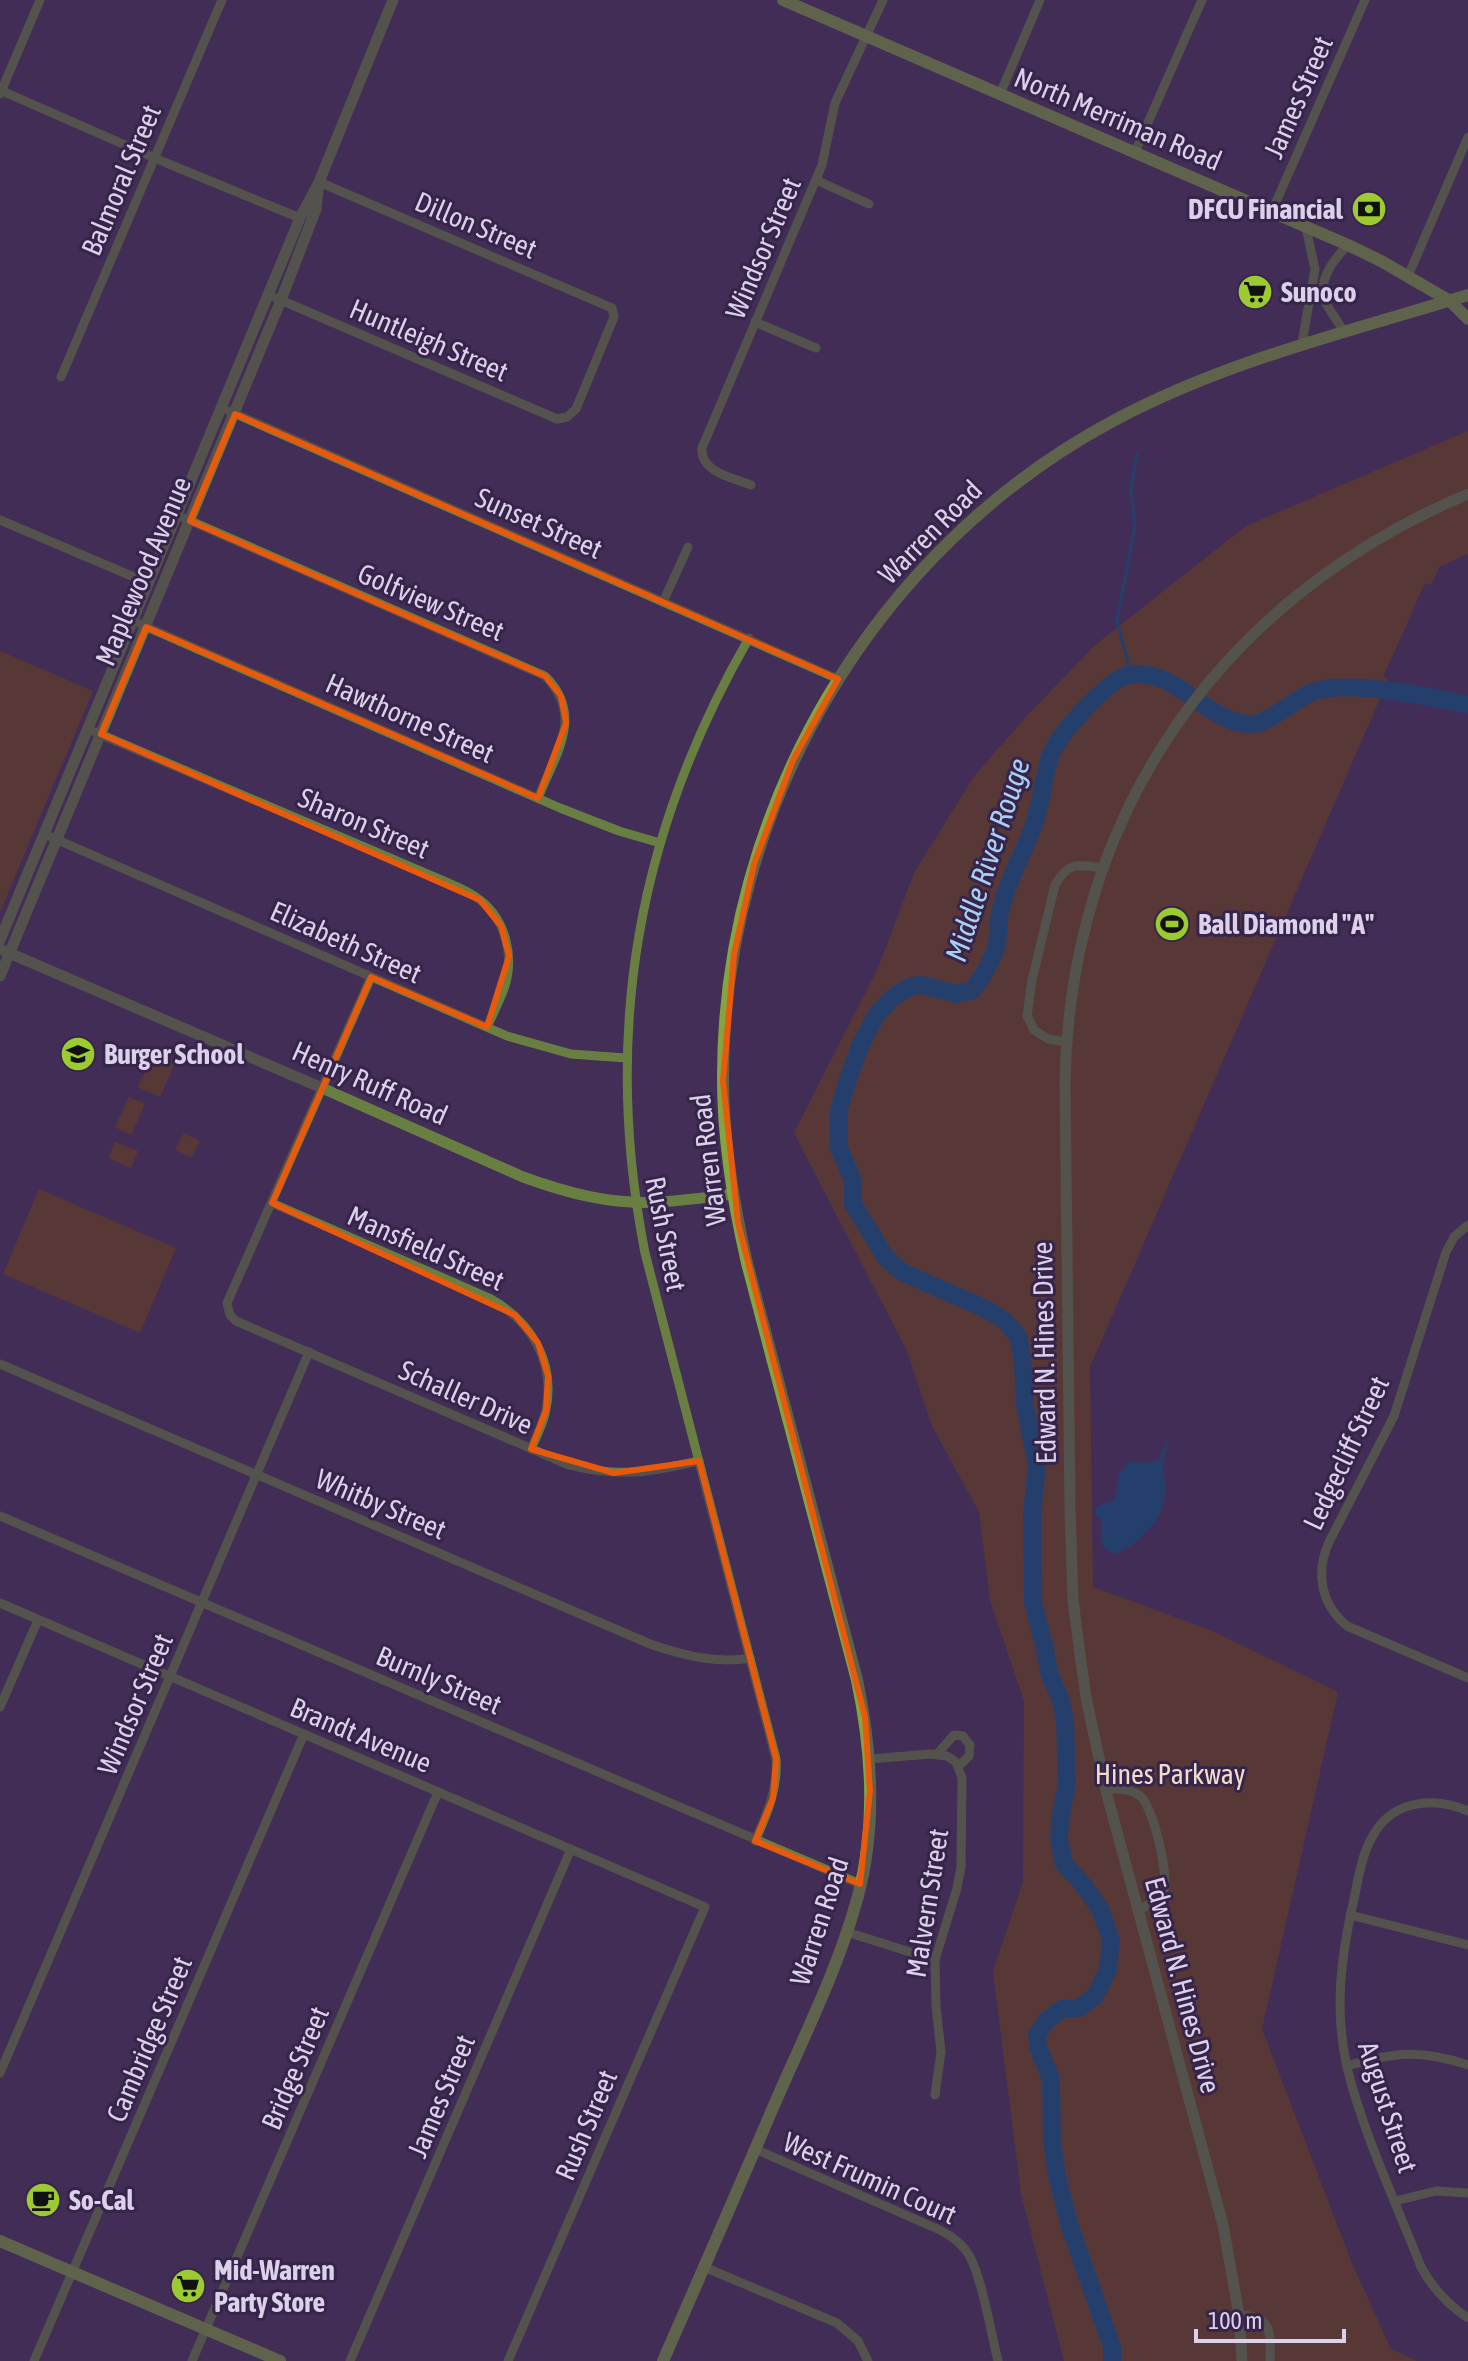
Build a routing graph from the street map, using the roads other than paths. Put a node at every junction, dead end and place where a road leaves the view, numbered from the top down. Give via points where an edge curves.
1 (40, 0) edge
2 (222, 0) edge
3 (393, 0) edge
4 (783, 0) edge
5 (883, 0) edge
6 (1040, 0) edge
7 (1202, 0) edge
8 (1365, 0) edge
9 (865, 35) junction
10 (1, 92) edge
11 (1000, 94) junction
12 (1468, 137) edge
13 (1135, 152) junction
14 (155, 157) junction
15 (816, 180) junction
16 (319, 182) junction
17 (869, 204) dead end
18 (1272, 211) junction
19 (300, 218) junction
20 (1306, 228) junction
21 (1348, 245) junction
22 (1408, 276) junction
23 (269, 295) junction
24 (1468, 295) edge
25 (281, 300) junction
26 (1450, 301) junction
27 (1468, 319) edge
28 (755, 322) junction
29 (1343, 331) junction
30 (1302, 343) junction
31 (816, 348) dead end
32 (61, 377) dead end
33 (222, 408) junction
34 (235, 414) junction
35 (572, 414) joint
36 (751, 485) dead end
37 (1468, 494) edge
38 (177, 515) junction
39 (0, 520) edge
40 (190, 521) junction
41 (688, 547) dead end
42 (148, 583) junction
43 (663, 602) junction
44 (133, 621) junction
45 (146, 627) junction
46 (749, 638) junction
47 (838, 679) junction
48 (88, 729) junction
49 (101, 734) junction
50 (538, 798) junction
51 (44, 834) junction
52 (57, 839) junction
53 (660, 843) junction
54 (1102, 868) junction
55 (0, 940) edge
56 (5, 952) edge
57 (0, 976) edge
58 (371, 977) junction
59 (487, 1027) junction
60 (1066, 1042) junction
61 (626, 1058) junction
62 (322, 1088) junction
63 (733, 1194) junction
64 (635, 1202) junction
65 (272, 1203) junction
66 (1468, 1225) edge
67 (309, 1352) junction
68 (0, 1364) edge
69 (531, 1449) junction
70 (699, 1461) junction
71 (256, 1474) junction
72 (0, 1516) edge
73 (202, 1602) junction
74 (0, 1603) edge
75 (38, 1620) junction
76 (750, 1658) junction
77 (171, 1676) junction
78 (1468, 1678) edge
79 (0, 1707) edge
80 (304, 1734) junction
81 (937, 1754) junction
82 (870, 1759) junction
83 (959, 1766) junction
84 (1106, 1789) junction
85 (438, 1792) junction
86 (1468, 1811) edge
87 (755, 1841) junction
88 (571, 1849) junction
89 (860, 1884) junction
90 (705, 1907) joint
91 (1138, 1910) junction
92 (1350, 1915) junction
93 (847, 1932) junction
94 (1468, 1945) edge
95 (935, 1960) junction
96 (1468, 2065) edge
97 (1347, 2066) junction
98 (0, 2073) edge
99 (935, 2095) dead end
100 (755, 2149) junction
101 (1468, 2193) edge
102 (1395, 2201) junction
103 (0, 2241) edge
104 (704, 2267) junction
105 (72, 2272) junction
106 (1239, 2315) junction
107 (1468, 2318) edge
108 (205, 2329) junction
109 (34, 2361) edge
110 (192, 2361) edge
111 (280, 2361) edge
112 (350, 2361) edge
113 (508, 2361) edge
114 (663, 2361) edge
115 (868, 2361) edge
116 (998, 2361) edge
117 (1242, 2361) edge
118 (1270, 2361) edge

1 - 10 street
2 - 14 street, Balmoral Street
3 - 16 street, Maplewood Avenue
4 - 9 main road, North Merriman Road
5 - 9 street, Windsor Street
6 - 11 street
7 - 13 street
8 - 18 street, James Street
9 - 11 main road, North Merriman Road
9 - 15 street, Windsor Street via 835,103
10 - 14 street
11 - 13 main road, North Merriman Road
12 - 22 street
13 - 18 main road, North Merriman Road
14 - 19 street
14 - 32 street, Balmoral Street
15 - 17 street
15 - 28 street, Windsor Street
16 - 19 street, Maplewood Avenue
16 - 25 street, Maplewood Avenue via 316,209
16 - 35 street, Dillon Street via 609,306 614,317
18 - 20 main road, North Merriman Road
19 - 23 street, Maplewood Avenue
20 - 21 main road, North Merriman Road
20 - 30 street via 1315,269
21 - 22 main road, North Merriman Road
21 - 29 street via 1328,272 1324,291
22 - 26 main road, North Merriman Road
23 - 25 street, Huntleigh Street
23 - 33 street, Maplewood Avenue
24 - 26 main road, Warren Road
25 - 34 street, Maplewood Avenue
25 - 35 street, Huntleigh Street via 553,417
26 - 27 main road, North Merriman Road
26 - 29 main road, Warren Road
28 - 31 street
28 - 36 street, Windsor Street via 701,455 710,468
29 - 30 main road, Warren Road
30 - 47 main road, Warren Road via 1145,404 1035,470 932,558 875,624
33 - 34 street, Sunset Street
33 - 38 street, Maplewood Avenue
34 - 40 street, Maplewood Avenue
34 - 43 street, Sunset Street
37 - 54 street, Edward N. Hines Drive via 1383,535 1324,573 1209,681 1139,785
38 - 40 street, Golfview Street
38 - 42 street, Maplewood Avenue
39 - 42 street
40 - 45 street, Maplewood Avenue
40 - 50 street, Golfview Street via 545,676 561,696 566,723
41 - 43 street
42 - 44 street, Maplewood Avenue
43 - 46 street, Sunset Street
44 - 45 street, Hawthorne Street
44 - 48 street, Maplewood Avenue
45 - 49 street, Maplewood Avenue
45 - 50 street, Hawthorne Street
46 - 47 street, Sunset Street
46 - 53 street, Rush Street via 698,735
47 - 63 main road, Warren Road via 782,786 739,926 723,1050 724,1124
48 - 49 street, Sharon Street
48 - 51 street, Maplewood Avenue
49 - 52 street, Maplewood Avenue
49 - 59 street, Sharon Street via 480,900 501,926 509,956 504,987
50 - 53 street, Hawthorne Street
51 - 52 street, Elizabeth Street
51 - 55 street, Maplewood Avenue
52 - 56 street, Maplewood Avenue
52 - 58 street, Elizabeth Street
53 - 61 street, Rush Street via 637,944
54 - 60 street, Edward N. Hines Drive via 1080,946
54 - 60 street via 1080,864 1061,874 1032,980 1027,1016 1034,1030
56 - 57 street, Maplewood Avenue
56 - 62 street, Henry Ruff Road
58 - 59 street, Elizabeth Street
58 - 62 street
59 - 61 street, Elizabeth Street via 554,1051
60 - 84 street, Edward N. Hines Drive via 1073,1600
61 - 64 street, Rush Street
62 - 64 street, Henry Ruff Road via 523,1177 572,1193
62 - 65 street
63 - 64 street, Henry Ruff Road
63 - 82 main road, Warren Road via 857,1680
64 - 70 street, Rush Street
65 - 67 street, Schaller Drive via 227,1303 228,1312 236,1321
65 - 69 street, Mansfield Street via 489,1298 515,1315 538,1343 548,1376 546,1410
66 - 78 street, Ledgecliff Street via 1446,1252 1394,1416 1322,1560 1322,1584 1335,1615 1355,1630
67 - 69 street, Schaller Drive
67 - 71 street, Windsor Street
68 - 71 street, Whitby Street
69 - 70 street, Schaller Drive via 569,1465 614,1473 650,1472
70 - 76 street, Rush Street
71 - 73 street, Windsor Street
71 - 76 street, Whitby Street via 650,1644 707,1658
72 - 73 street, Burnly Street
73 - 77 street, Windsor Street
73 - 87 street, Burnly Street
74 - 75 street, Brandt Avenue
75 - 77 street, Brandt Avenue
75 - 79 street
76 - 87 street, Rush Street via 777,1769 773,1798
77 - 80 street, Brandt Avenue
77 - 98 street, Windsor Street
80 - 85 street, Brandt Avenue
80 - 105 street, Cambridge Street
81 - 82 street, Malvern Street
81 - 83 street
81 - 83 street, Malvern Street via 954,1735 963,1736 970,1745 969,1756
82 - 89 main road, Warren Road
83 - 95 street, Malvern Street via 961,1867
84 - 91 street, Edward N. Hines Drive
84 - 91 street via 1139,1794 1158,1840 1163,1891
85 - 88 street, Brandt Avenue
85 - 108 street, Bridge Street
86 - 92 street, August Street via 1435,1801 1404,1808 1383,1822 1370,1839
87 - 89 street, Burnly Street
88 - 90 street, Brandt Avenue
88 - 112 street, James Street
89 - 93 main road, Warren Road
90 - 113 street, Rush Street
91 - 106 street, Edward N. Hines Drive via 1223,2225
92 - 94 street
92 - 97 street, August Street via 1340,1990
93 - 95 street
93 - 100 main road, Warren Road
95 - 99 street, Malvern Street via 941,2052
96 - 97 street via 1404,2053
97 - 102 street, August Street
100 - 104 main road, Warren Road
100 - 116 street, West Frumin Court via 955,2239 975,2269
101 - 102 street via 1436,2191
102 - 107 street, August Street via 1426,2277
103 - 105 main road
104 - 114 main road, Warren Road
104 - 115 street via 837,2323 858,2341
105 - 108 main road
105 - 109 street, Cambridge Street
106 - 117 street, Edward N. Hines Drive
106 - 118 street via 1255,2315 1270,2329
108 - 110 street, Bridge Street
108 - 111 main road

